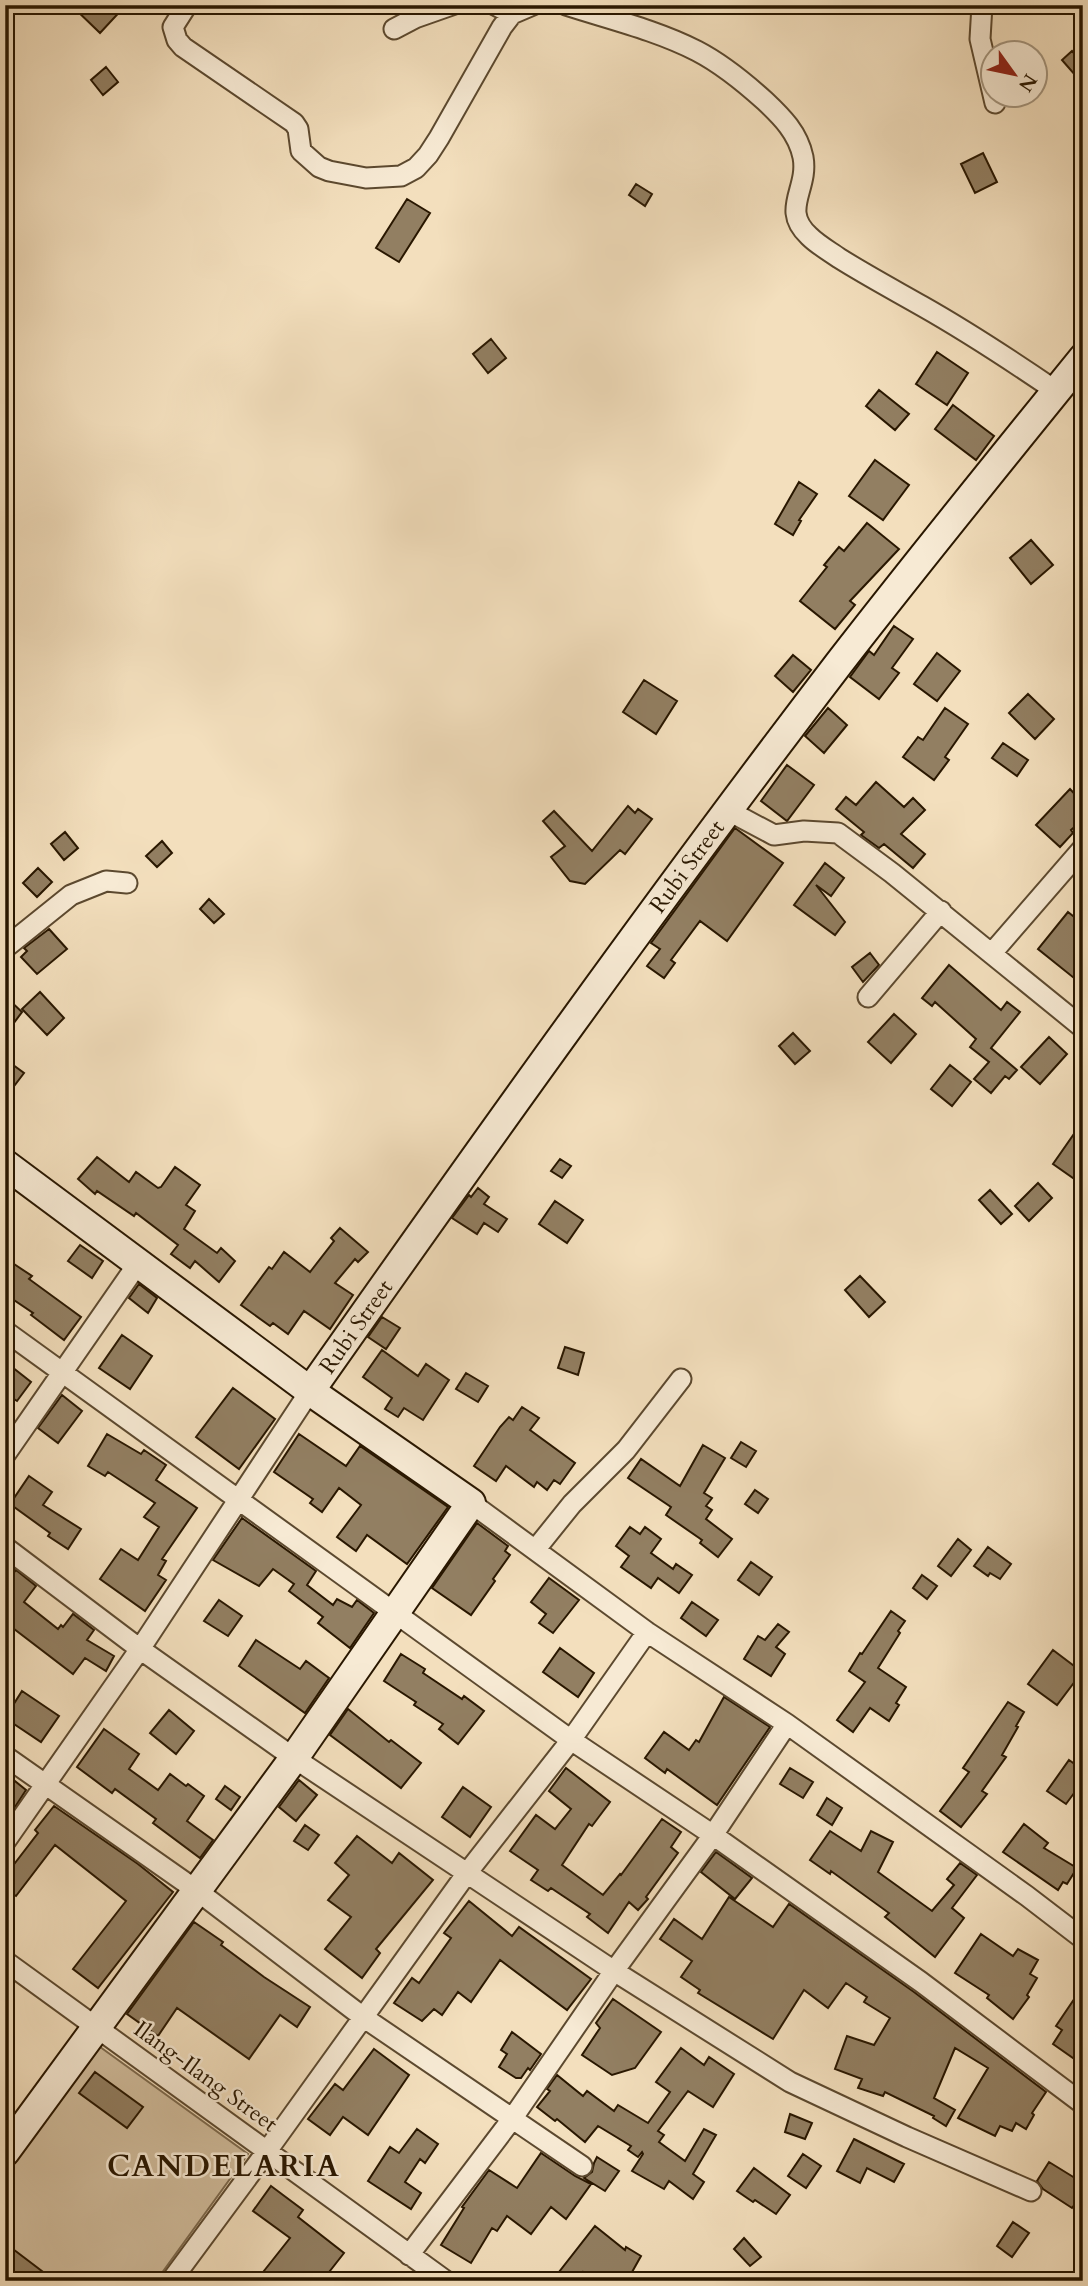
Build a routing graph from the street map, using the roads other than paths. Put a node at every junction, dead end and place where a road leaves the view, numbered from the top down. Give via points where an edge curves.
1 (187, 5) edge
2 (453, 5) edge
3 (533, 5) edge
4 (566, 5) edge
5 (982, 5) edge
6 (503, 10) edge
7 (394, 29) dead end
8 (980, 38) edge
9 (1083, 358) edge
10 (1056, 391) junction
11 (729, 811) junction
12 (1083, 848) edge
13 (127, 883) dead end
14 (941, 911) junction
15 (5, 948) edge
16 (992, 953) junction
17 (868, 997) dead end
18 (1083, 1028) edge
19 (5, 1164) edge
20 (139, 1262) junction
21 (5, 1331) edge
22 (61, 1372) junction
23 (681, 1379) dead end
24 (310, 1391) junction
25 (5, 1455) edge
26 (238, 1499) junction
27 (471, 1503) junction
28 (5, 1547) edge
29 (534, 1550) junction
30 (395, 1615) junction
31 (648, 1632) junction
32 (140, 1649) junction
33 (787, 1724) junction
34 (571, 1740) junction
35 (5, 1756) edge
36 (295, 1758) junction
37 (46, 1785) junction
38 (713, 1835) junction
39 (5, 1842) edge
40 (467, 1873) junction
41 (196, 1890) junction
42 (1083, 1939) edge
43 (5, 1961) edge
44 (614, 1971) junction
45 (363, 2017) junction
46 (97, 2026) junction
47 (1083, 2104) edge
48 (512, 2119) junction
49 (267, 2151) junction
50 (5, 2152) edge
51 (582, 2166) dead end
52 (1031, 2191) dead end
53 (409, 2255) junction
54 (171, 2281) edge
55 (446, 2281) edge

1 - 6 street via 173,27 183,47 294,123 301,151 318,167 366,178 401,176 422,163 497,36
2 - 7 street
3 - 6 street
4 - 10 street via 687,47 733,74 785,120 795,136 804,173 795,215 806,234
5 - 8 street
9 - 10 street, Rubi Street
10 - 11 street, Rubi Street via 841,661
11 - 14 street via 774,835 838,833
11 - 24 street, Rubi Street via 508,1109
12 - 16 street
13 - 15 street via 106,881 71,895
14 - 16 street
14 - 17 street
16 - 18 street
19 - 20 street
20 - 22 street
20 - 24 street
21 - 22 street
22 - 25 street
22 - 26 street
23 - 29 street via 626,1450
24 - 26 street
24 - 27 street
26 - 30 street
26 - 32 street
27 - 29 street
27 - 30 street
28 - 32 street
29 - 31 street
30 - 34 street
30 - 36 street
31 - 33 street
31 - 34 street
32 - 36 street
32 - 37 street
33 - 38 street
33 - 42 street
34 - 38 street
34 - 40 street
35 - 37 street
36 - 40 street
36 - 41 street
37 - 39 street
37 - 41 street
38 - 44 street
38 - 47 street
40 - 44 street
40 - 45 street
41 - 45 street
41 - 46 street
43 - 46 street, Ilang-Ilang Street
44 - 48 street
44 - 52 street via 790,2082
45 - 48 street
45 - 49 street
46 - 49 street, Ilang-Ilang Street
46 - 50 street
48 - 51 street
48 - 53 street
49 - 53 street, Ilang-Ilang Street
49 - 54 street
53 - 55 street, Ilang-Ilang Street

